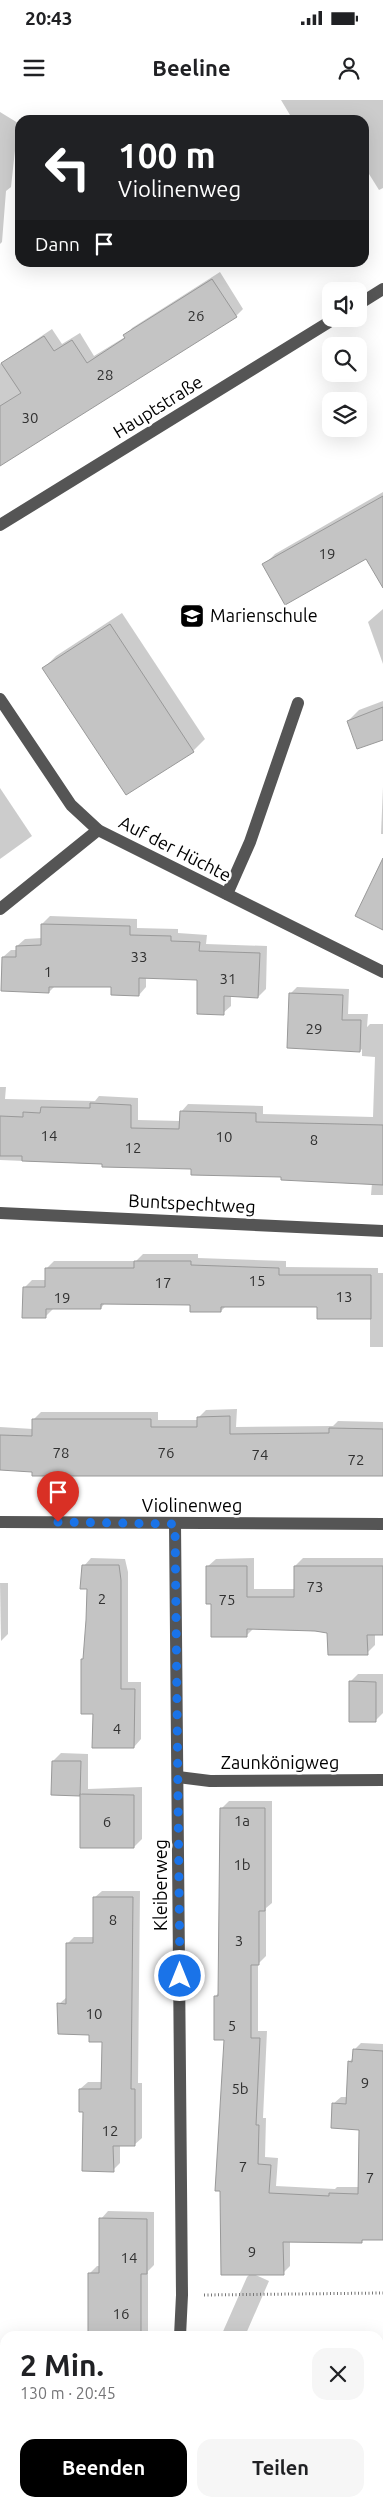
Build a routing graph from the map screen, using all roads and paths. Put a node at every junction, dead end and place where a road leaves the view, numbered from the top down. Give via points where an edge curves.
1 (383, 288) edge
2 (367, 299) edge
3 (322, 326) edge
4 (0, 525) edge
5 (0, 699) edge
6 (298, 703) dead end
7 (98, 830) junction
8 (227, 894) junction
9 (0, 909) edge
10 (383, 972) edge
11 (0, 1213) edge
12 (383, 1231) edge
13 (0, 1522) edge
14 (175, 1524) junction
15 (383, 1524) edge
16 (178, 1777) junction
17 (383, 1780) edge
18 (383, 2293) edge
19 (182, 2295) junction
20 (180, 2331) edge

1 - 2 street
3 - 4 street, Hauptstraße
5 - 7 street, Auf der Hüchte via 71,805
6 - 8 street via 250,842
7 - 8 street, Auf der Hüchte
7 - 9 street
8 - 10 street, Auf der Hüchte
11 - 12 street, Buntspechtweg
13 - 14 street, Violinenweg
14 - 15 street, Violinenweg
14 - 16 street, Kleiberweg
16 - 17 street, Zaunkönigweg via 210,1781
16 - 19 street, Kleiberweg
18 - 19 path
19 - 20 street, Kleiberweg

